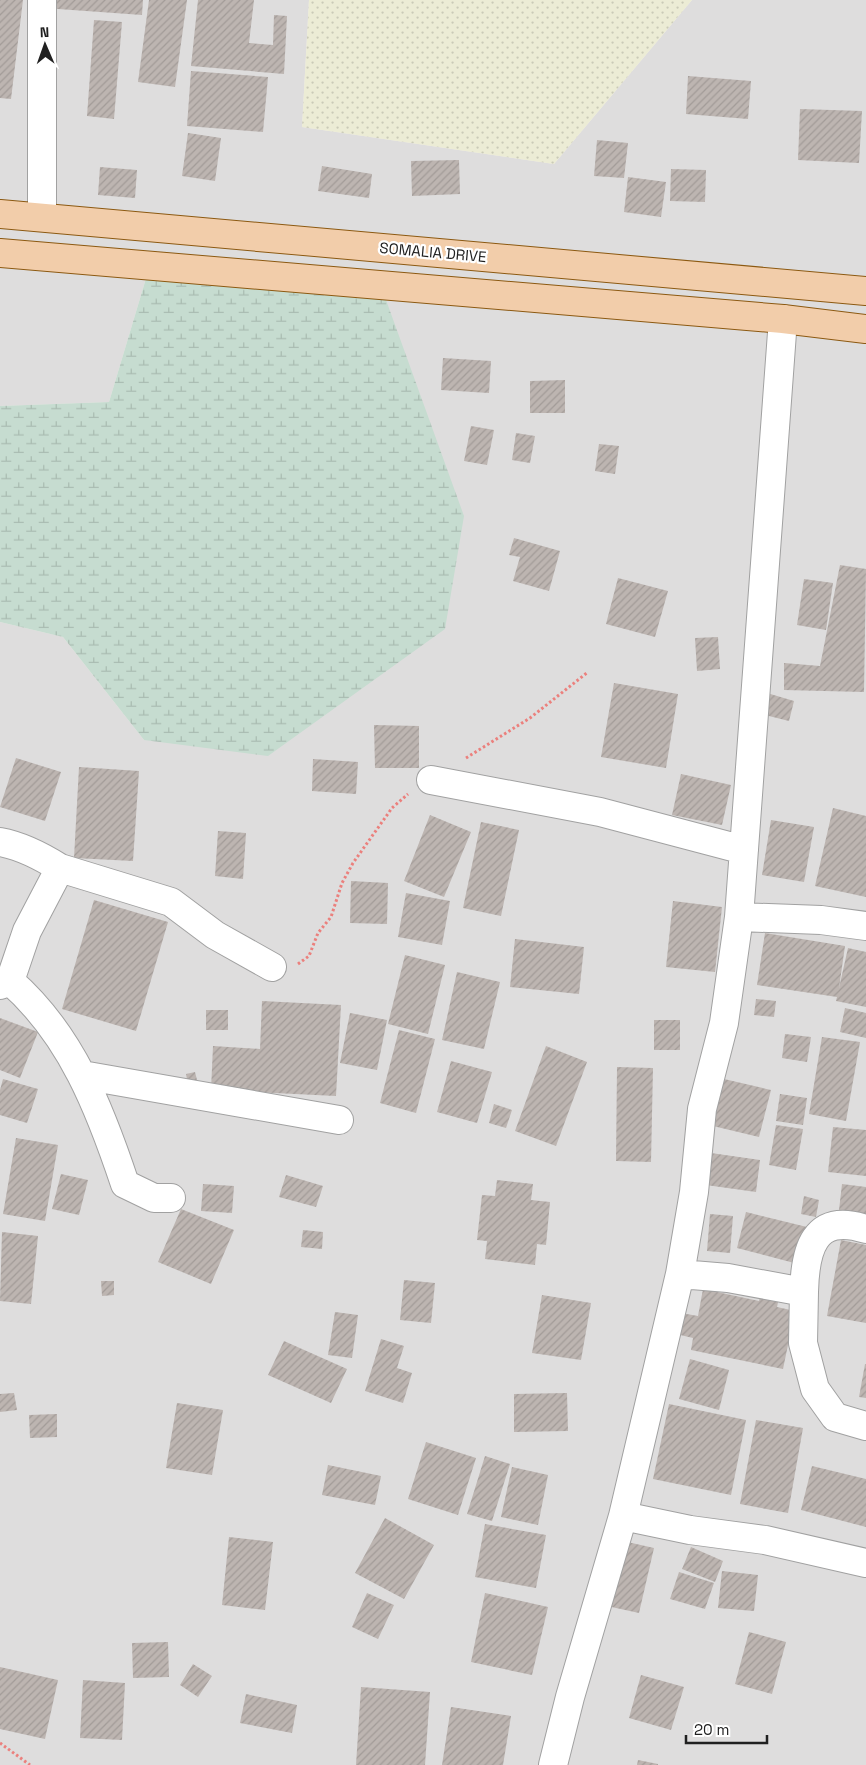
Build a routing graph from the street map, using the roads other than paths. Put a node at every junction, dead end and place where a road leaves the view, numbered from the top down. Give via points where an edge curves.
1 (42, 0) edge
2 (0, 214) edge
3 (42, 218) junction
4 (0, 253) edge
5 (866, 291) edge
6 (783, 320) junction
7 (866, 329) edge
8 (431, 780) road end
9 (0, 842) edge
10 (744, 850) junction
11 (60, 868) junction
12 (739, 917) junction
13 (866, 926) edge
14 (272, 967) road end
15 (5, 983) edge
16 (82, 1075) junction
17 (339, 1120) dead end
18 (171, 1198) dead end
19 (866, 1229) edge
20 (680, 1274) junction
21 (804, 1292) junction
22 (866, 1426) edge
23 (623, 1516) junction
24 (866, 1563) edge
25 (553, 1765) edge

1 - 3 street
2 - 3 main road, SOMALIA DRIVE
3 - 5 main road, SOMALIA DRIVE
4 - 6 main road
6 - 7 main road
6 - 10 street
8 - 10 street via 600,812
9 - 11 street via 14,845
10 - 12 street
11 - 14 street via 171,902 215,934
11 - 15 street via 27,931
12 - 13 street via 821,920
12 - 20 street via 724,1023 702,1109 694,1192
15 - 16 street via 29,998 44,1015
16 - 17 street
16 - 18 street via 125,1184 154,1198
19 - 21 street via 834,1227 823,1231 814,1240 807,1254
20 - 21 street via 728,1278
20 - 23 street
21 - 22 street via 803,1343 815,1389 835,1417
23 - 24 street via 690,1530 765,1540
23 - 25 street

